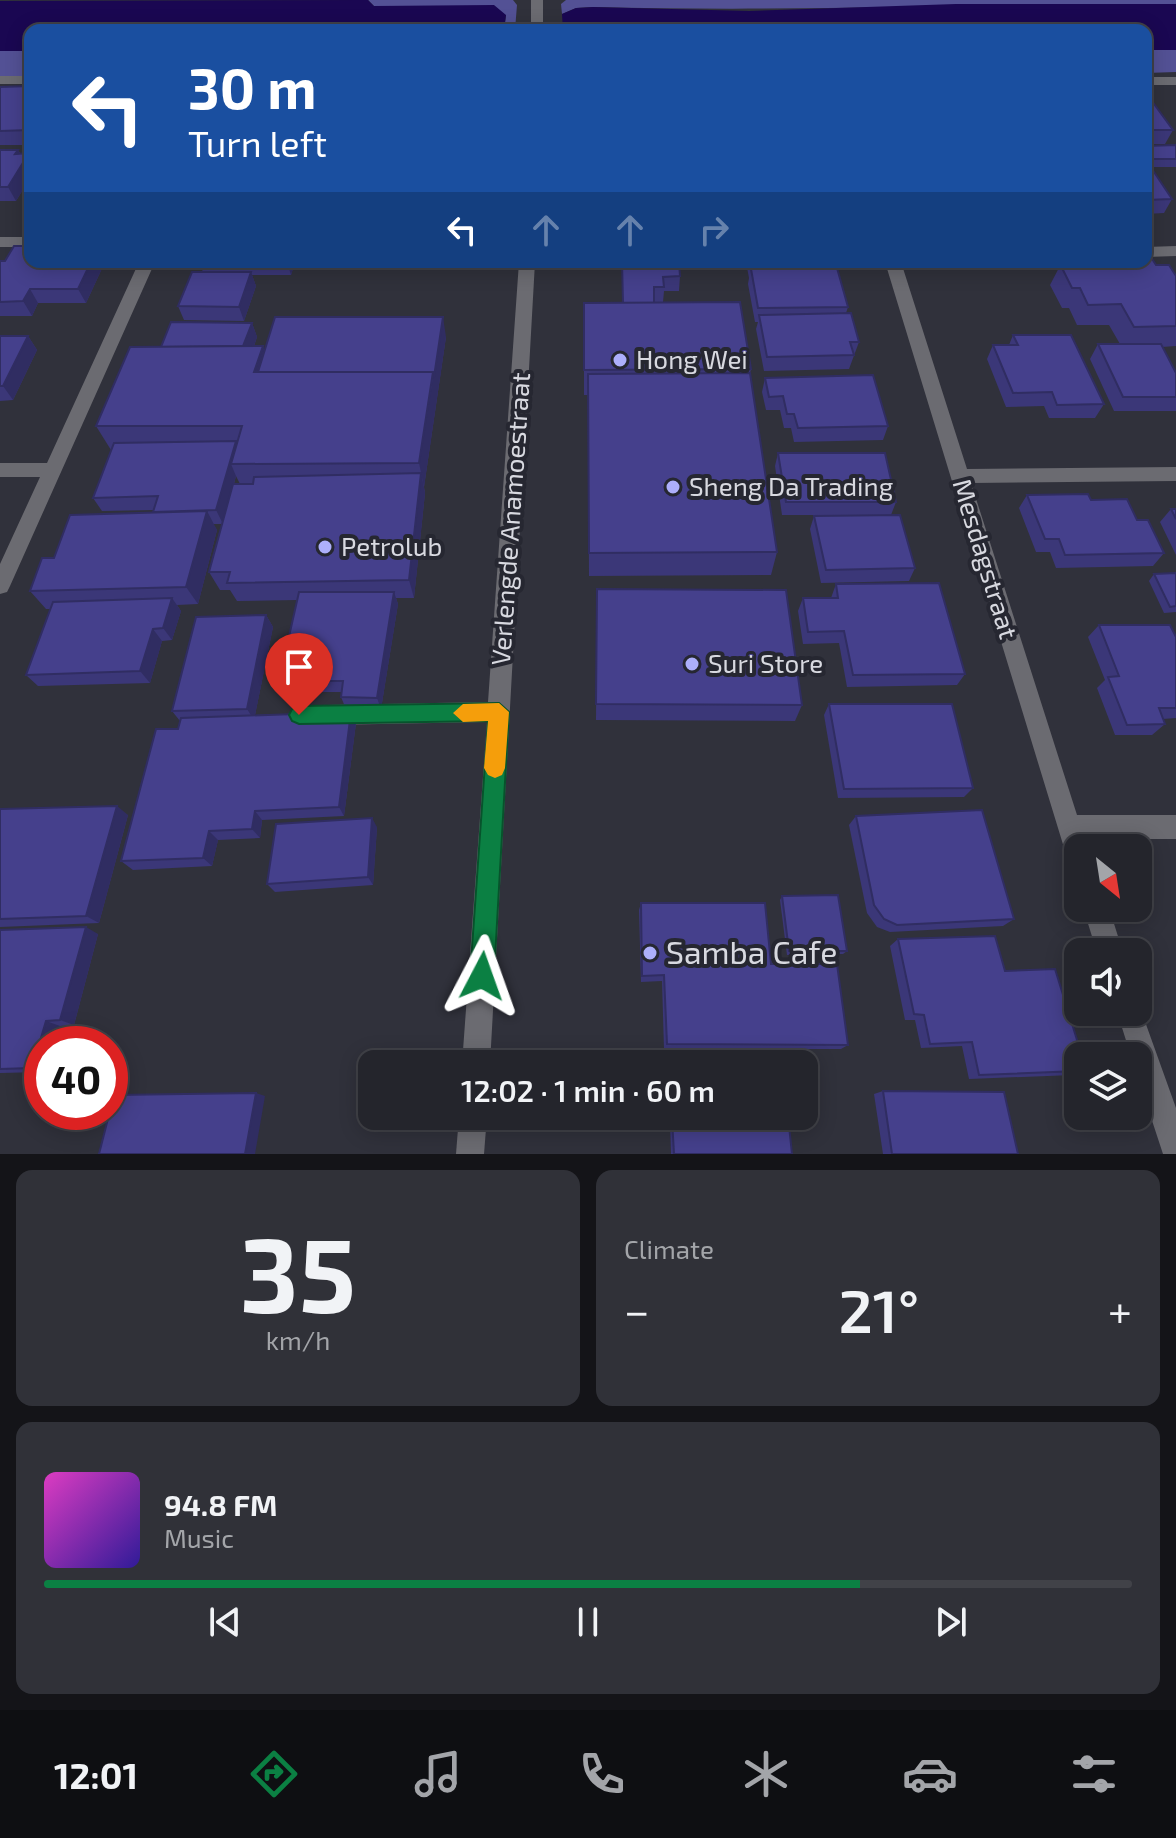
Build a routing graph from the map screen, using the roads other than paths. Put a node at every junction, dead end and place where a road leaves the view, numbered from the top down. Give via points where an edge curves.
1 (537, 0) edge
2 (537, 24) edge
3 (0, 80) edge
4 (24, 80) edge
5 (1152, 81) edge
6 (1176, 81) edge
7 (0, 242) edge
8 (24, 242) edge
9 (1176, 251) edge
10 (1152, 252) edge
11 (144, 268) edge
12 (527, 268) edge
13 (895, 268) edge
14 (0, 470) edge
15 (52, 470) junction
16 (1176, 474) edge
17 (959, 476) junction
18 (0, 586) edge
19 (499, 712) junction
20 (299, 715) edge
21 (1069, 827) junction
22 (1176, 827) edge
23 (1071, 834) edge
24 (1135, 1026) edge
25 (477, 1050) edge
26 (472, 1130) edge
27 (1176, 1150) edge
28 (470, 1154) edge

1 - 2 street
3 - 4 street
5 - 6 street
7 - 8 street
9 - 10 street
11 - 15 street
12 - 19 street, Verlengde Anamoestraat
13 - 17 street, Mesdagstraat
14 - 15 street
15 - 18 street
16 - 17 street
17 - 21 street, Mesdagstraat
19 - 20 street
19 - 25 street, Verlengde Anamoestraat
21 - 22 street
21 - 23 street, Mesdagstraat
24 - 27 street
26 - 28 street

